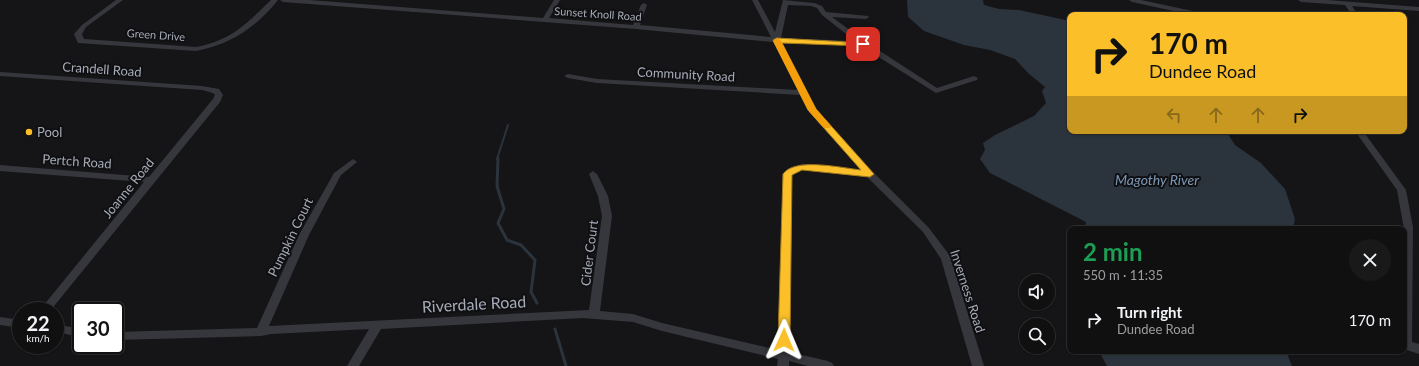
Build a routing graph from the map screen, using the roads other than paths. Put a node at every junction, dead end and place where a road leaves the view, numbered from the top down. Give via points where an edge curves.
1 (120, 0) edge
2 (275, 0) edge
3 (283, 0) edge
4 (557, 0) edge
5 (755, 0) edge
6 (1132, 0) edge
7 (1301, 0) edge
8 (333, 2) edge
9 (786, 2) edge
10 (644, 5) dead end
11 (1348, 5) junction
12 (1419, 9) edge
13 (1188, 12) edge
14 (1353, 12) edge
15 (824, 14) junction
16 (866, 17) dead end
17 (544, 21) junction
18 (636, 27) junction
19 (777, 40) junction
20 (863, 44) junction
21 (0, 74) edge
22 (568, 76) dead end
23 (974, 78) dead end
24 (202, 88) joint
25 (804, 93) junction
26 (1361, 134) edge
27 (353, 162) dead end
28 (0, 168) edge
29 (593, 174) dead end
30 (870, 174) junction
31 (151, 180) junction
32 (1407, 286) edge
33 (51, 302) edge
34 (594, 314) junction
35 (0, 321) edge
36 (12, 323) edge
37 (377, 326) junction
38 (262, 332) junction
39 (124, 336) edge
40 (1407, 345) edge
41 (1419, 349) edge
42 (784, 361) edge
43 (353, 366) edge
44 (828, 366) edge
45 (978, 366) edge

1 - 2 street, Green Drive via 84,26 78,34 81,41 196,49 212,46 231,39
3 - 8 street, Sunset Knoll Road
4 - 17 street
5 - 19 street, Inverness Road
6 - 13 street
7 - 11 street
8 - 17 street, Sunset Knoll Road
9 - 15 street via 817,5
9 - 19 street
10 - 18 street
11 - 12 street
11 - 14 street
15 - 16 street
15 - 20 street
17 - 18 street, Sunset Knoll Road
18 - 19 street, Sunset Knoll Road
19 - 20 street, Sunset Knoll Road
19 - 25 street, Inverness Road
20 - 23 street via 936,91
21 - 24 street, Crandell Road
22 - 25 street, Community Road via 597,81
24 - 31 street, Joanne Road via 216,91 219,95 217,100
25 - 30 street, Inverness Road via 812,110
26 - 32 street via 1401,190 1408,227
27 - 38 street, Pumpkin Court via 338,173 304,235
28 - 31 street, Pertch Road
29 - 34 street, Cider Court via 607,216
30 - 42 street via 802,168 788,174
30 - 45 street, Inverness Road via 926,230 946,259
31 - 33 street, Joanne Road
34 - 37 street, Riverdale Road
34 - 42 street, Riverdale Road via 633,318
35 - 36 street
37 - 38 street, Riverdale Road
37 - 43 street
38 - 39 street, Riverdale Road
40 - 41 street
42 - 44 street, Riverdale Road

